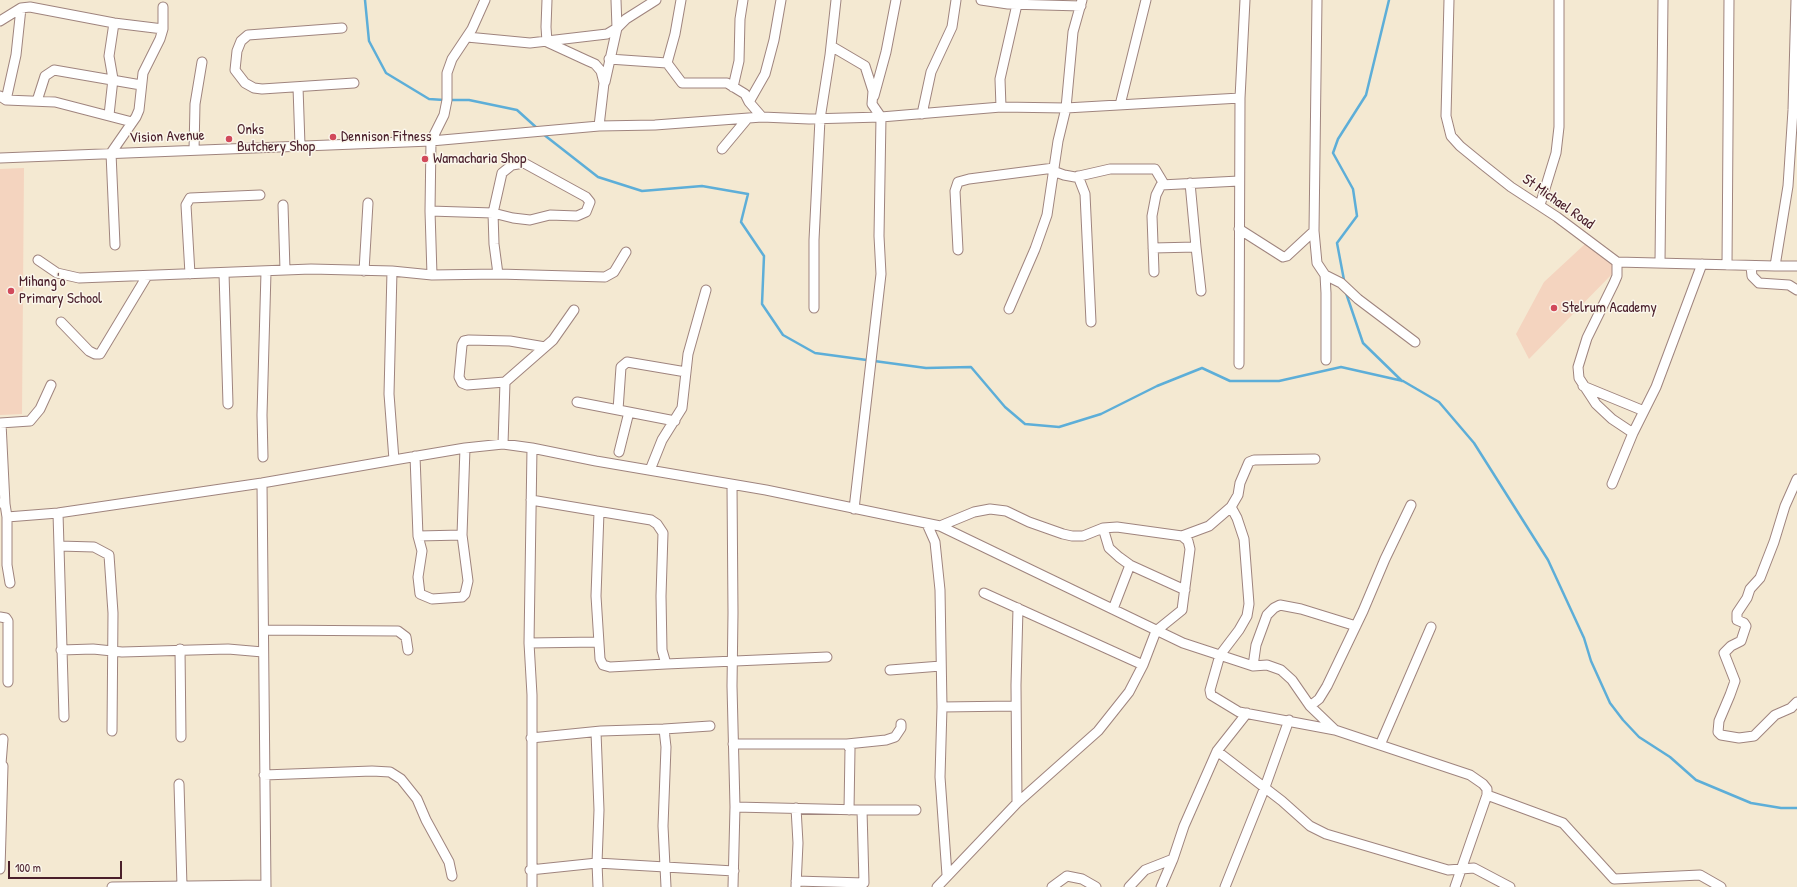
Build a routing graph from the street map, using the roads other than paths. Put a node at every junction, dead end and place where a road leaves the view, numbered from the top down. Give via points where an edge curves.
1 (485, 0) edge
2 (547, 0) edge
3 (616, 0) edge
4 (656, 0) edge
5 (681, 0) edge
6 (743, 0) edge
7 (781, 0) edge
8 (836, 0) edge
9 (896, 0) edge
10 (956, 0) edge
11 (981, 0) edge
12 (1146, 0) edge
13 (1245, 0) edge
14 (1317, 0) edge
15 (1449, 0) edge
16 (1559, 0) edge
17 (1663, 0) edge
18 (1729, 0) edge
19 (1796, 0) edge
20 (1018, 2) edge
21 (1081, 3) edge
22 (163, 7) dead end
23 (21, 8) junction
24 (0, 21) edge
25 (114, 23) junction
26 (342, 28) dead end
27 (617, 28) junction
28 (163, 29) junction
29 (467, 37) junction
30 (547, 42) junction
31 (831, 46) junction
32 (609, 59) junction
33 (202, 62) dead end
34 (667, 63) junction
35 (865, 66) junction
36 (883, 66) junction
37 (113, 79) junction
38 (354, 83) dead end
39 (604, 83) junction
40 (141, 85) junction
41 (298, 87) junction
42 (733, 87) junction
43 (3, 98) edge
44 (1240, 98) junction
45 (37, 101) junction
46 (748, 102) junction
47 (872, 104) junction
48 (1120, 104) junction
49 (1001, 107) junction
50 (1066, 108) junction
51 (922, 114) junction
52 (109, 115) junction
53 (762, 117) junction
54 (880, 117) junction
55 (747, 119) junction
56 (820, 119) junction
57 (132, 122) junction
58 (599, 126) junction
59 (431, 141) junction
60 (300, 145) junction
61 (722, 149) dead end
62 (194, 150) junction
63 (111, 153) junction
64 (0, 158) edge
65 (1054, 170) junction
66 (1078, 176) junction
67 (1239, 181) junction
68 (1190, 183) junction
69 (1164, 184) junction
70 (260, 194) dead end
71 (368, 203) dead end
72 (283, 205) dead end
73 (1540, 205) junction
74 (430, 211) junction
75 (493, 213) junction
76 (1239, 229) junction
77 (1314, 231) junction
78 (115, 245) dead end
79 (1196, 247) junction
80 (1153, 248) junction
81 (958, 250) dead end
82 (626, 252) dead end
83 (38, 260) dead end
84 (1617, 262) junction
85 (1660, 262) junction
86 (1702, 264) junction
87 (1727, 264) junction
88 (1751, 266) junction
89 (1775, 266) junction
90 (1797, 266) edge
91 (285, 270) junction
92 (364, 271) junction
93 (392, 271) junction
94 (266, 272) junction
95 (1154, 272) dead end
96 (224, 273) junction
97 (190, 274) junction
98 (498, 274) junction
99 (432, 275) junction
100 (1325, 275) junction
101 (147, 276) junction
102 (706, 290) dead end
103 (1797, 290) edge
104 (1201, 291) dead end
105 (814, 308) dead end
106 (1009, 309) dead end
107 (574, 310) dead end
108 (61, 322) dead end
109 (1091, 322) dead end
110 (1415, 342) dead end
111 (545, 347) junction
112 (1326, 360) dead end
113 (1239, 364) dead end
114 (686, 372) junction
115 (505, 382) junction
116 (51, 385) dead end
117 (1583, 386) junction
118 (577, 402) dead end
119 (228, 404) dead end
120 (618, 410) junction
121 (1644, 411) junction
122 (629, 412) junction
123 (675, 421) junction
124 (0, 423) edge
125 (1633, 433) junction
126 (503, 444) junction
127 (465, 448) junction
128 (532, 448) junction
129 (619, 452) dead end
130 (415, 456) junction
131 (263, 457) dead end
132 (1315, 459) dead end
133 (394, 460) junction
134 (650, 470) junction
135 (1797, 478) edge
136 (262, 483) junction
137 (1612, 484) dead end
138 (732, 485) junction
139 (531, 500) junction
140 (3, 503) edge
141 (1411, 505) dead end
142 (1231, 507) junction
143 (854, 509) junction
144 (599, 512) junction
145 (58, 513) junction
146 (7, 517) junction
147 (927, 524) junction
148 (940, 526) junction
149 (1103, 528) junction
150 (462, 535) junction
151 (418, 536) junction
152 (1182, 536) junction
153 (59, 546) junction
154 (1130, 565) junction
155 (10, 583) dead end
156 (1185, 590) junction
157 (984, 593) dead end
158 (1018, 608) junction
159 (1113, 609) junction
160 (0, 617) edge
161 (1356, 626) junction
162 (1431, 627) dead end
163 (264, 630) junction
164 (1156, 631) junction
165 (598, 642) junction
166 (528, 643) junction
167 (180, 649) junction
168 (61, 650) junction
169 (408, 650) dead end
170 (112, 651) junction
171 (263, 652) junction
172 (1220, 655) junction
173 (827, 657) dead end
174 (732, 662) junction
175 (666, 664) junction
176 (1143, 665) junction
177 (941, 666) junction
178 (1253, 666) junction
179 (890, 670) dead end
180 (8, 682) dead end
181 (1797, 702) edge
182 (1016, 706) junction
183 (1310, 706) junction
184 (942, 707) junction
185 (1247, 714) junction
186 (64, 717) dead end
187 (1289, 720) junction
188 (901, 724) dead end
189 (710, 726) dead end
190 (664, 729) junction
191 (1335, 730) junction
192 (112, 731) dead end
193 (596, 732) junction
194 (181, 737) dead end
195 (531, 738) junction
196 (3, 739) dead end
197 (733, 744) junction
198 (847, 744) junction
199 (1380, 745) junction
200 (1217, 751) junction
201 (1, 763) edge
202 (264, 775) junction
203 (179, 784) dead end
204 (1265, 788) junction
205 (1487, 794) junction
206 (1017, 803) junction
207 (735, 808) junction
208 (796, 808) junction
209 (849, 810) junction
210 (862, 810) junction
211 (916, 810) dead end
212 (1173, 859) junction
213 (597, 863) junction
214 (665, 866) junction
215 (1463, 868) junction
216 (0, 869) edge
217 (530, 870) junction
218 (734, 871) junction
219 (947, 875) junction
220 (452, 876) dead end
221 (796, 884) edge
222 (266, 886) edge
223 (112, 887) edge
224 (188, 887) edge
225 (532, 887) edge
226 (598, 887) edge
227 (666, 887) edge
228 (733, 887) edge
229 (937, 887) edge
230 (1052, 887) edge
231 (1096, 887) edge
232 (1129, 887) edge
233 (1161, 887) edge
234 (1225, 887) edge
235 (1455, 887) edge
236 (1510, 887) edge
237 (1721, 887) edge

1 - 29 street
2 - 30 street
3 - 27 street
4 - 27 street via 626,19
5 - 34 street
6 - 42 street via 739,61
7 - 46 street via 765,74
8 - 31 street
9 - 36 street
10 - 51 street via 952,27 931,72
11 - 20 street
12 - 48 street
13 - 44 street
14 - 77 street
15 - 73 street, St Michael Road via 1446,116 1452,136 1482,164
16 - 73 street via 1559,127 1556,153
17 - 85 street
18 - 87 street
19 - 89 street via 1788,186
20 - 21 street
20 - 49 street via 1000,79
21 - 50 street via 1074,32
22 - 28 street
23 - 24 street
23 - 25 street via 30,7
23 - 43 street via 16,55
25 - 28 street
25 - 37 street via 110,56
26 - 41 street via 248,35 241,41 235,70 245,83 262,89
27 - 30 street via 607,34
27 - 32 street
28 - 40 street via 143,73
29 - 30 street via 530,43
29 - 59 street via 452,59 447,73 444,115
30 - 39 street via 595,64 601,71
31 - 35 street
31 - 56 street
32 - 34 street
32 - 39 street
33 - 62 street via 194,104
34 - 42 street via 682,83 727,83
35 - 36 street
35 - 47 street via 873,91
36 - 47 street
37 - 40 street
37 - 45 street via 54,70 45,76
37 - 52 street
38 - 41 street
39 - 58 street
40 - 57 street via 139,110
41 - 60 street
42 - 46 street via 744,94
43 - 45 street
44 - 48 street, Vision Avenue
44 - 67 street
45 - 52 street via 55,102
46 - 53 street
47 - 54 street
48 - 50 street, Vision Avenue
49 - 50 street, Vision Avenue
49 - 51 street, Vision Avenue
50 - 65 street
51 - 54 street, Vision Avenue
52 - 57 street
53 - 55 street, Vision Avenue
53 - 56 street, Vision Avenue
54 - 56 street, Vision Avenue
54 - 143 street via 881,274
55 - 58 street, Vision Avenue
55 - 61 street
56 - 105 street via 814,240
57 - 63 street
58 - 59 street, Vision Avenue
59 - 60 street, Vision Avenue
59 - 74 street
60 - 62 street, Vision Avenue
62 - 63 street, Vision Avenue
63 - 64 street, Vision Avenue
63 - 78 street
65 - 66 street via 1064,175
65 - 81 street via 958,182 955,191
65 - 106 street via 1047,215
66 - 69 street via 1110,169 1155,169
66 - 109 street via 1085,194
67 - 68 street
67 - 76 street
68 - 69 street
68 - 79 street
69 - 80 street via 1159,189 1152,216
70 - 97 street via 190,198 186,205
71 - 92 street
72 - 91 street
73 - 84 street, St Michael Road
74 - 75 street
74 - 99 street
75 - 75 street via 502,173 512,165 524,162 586,197 590,202 586,212 577,216 550,215 530,220
75 - 98 street
76 - 77 street via 1283,257
76 - 113 street
77 - 100 street via 1317,263
79 - 80 street
79 - 104 street
80 - 95 street
82 - 98 street via 614,272 605,277
83 - 101 street via 57,273 79,278
84 - 85 street
84 - 117 street via 1617,276 1587,338 1578,367
85 - 86 street
86 - 87 street
86 - 121 street
87 - 88 street
88 - 89 street
88 - 103 street via 1752,276 1759,283 1789,285
89 - 90 street
91 - 92 street
91 - 94 street
92 - 93 street
93 - 99 street
93 - 133 street via 389,394
94 - 96 street
94 - 131 street
96 - 97 street
96 - 119 street
97 - 101 street
98 - 99 street
100 - 110 street via 1342,282 1358,298
100 - 112 street
101 - 108 street via 100,354 89,351
102 - 114 street
107 - 111 street
111 - 115 street
111 - 115 street via 510,341 464,341 459,377 462,383 467,385
114 - 120 street via 627,362 621,367
114 - 123 street via 682,408
115 - 126 street
116 - 124 street via 40,409 30,421
117 - 121 street
117 - 125 street via 1601,409
118 - 120 street
120 - 122 street
121 - 125 street
122 - 123 street
122 - 129 street
123 - 134 street via 662,440
124 - 140 street
125 - 137 street
126 - 127 street
126 - 128 street
127 - 130 street
127 - 150 street
128 - 134 street
128 - 139 street
130 - 133 street
130 - 151 street
132 - 142 street via 1254,460 1246,467 1238,495
133 - 136 street
134 - 138 street
135 - 181 street via 1760,578 1750,589 1737,613 1737,620 1746,626 1741,641 1724,653 1735,681 1719,721 1718,732 1721,735 1740,738 1754,736 1775,715
136 - 145 street
136 - 163 street
138 - 143 street
138 - 174 street
139 - 144 street
139 - 166 street
140 - 146 street
141 - 161 street
142 - 152 street via 1209,526
142 - 172 street via 1244,539 1249,604 1247,616
143 - 147 street
144 - 165 street via 596,596
144 - 175 street via 651,520 663,533 662,650
145 - 146 street
145 - 153 street
146 - 155 street via 7,565
147 - 148 street
147 - 177 street via 935,542 939,562
148 - 149 street via 974,512 990,509 1006,511 1064,534 1083,536
148 - 159 street
149 - 152 street via 1129,527
149 - 154 street via 1109,548
150 - 151 street
150 - 151 street via 468,581 465,594 462,597 438,599 420,594 418,577 422,551
152 - 156 street via 1188,541 1190,549
153 - 168 street
153 - 170 street via 94,547 109,555 113,602
154 - 156 street
154 - 159 street
156 - 164 street via 1182,610
157 - 158 street
158 - 176 street
158 - 182 street
159 - 164 street
160 - 180 street via 8,621
161 - 178 street via 1301,609 1280,606 1274,608 1267,615 1256,645
161 - 183 street via 1319,699
162 - 199 street
163 - 169 street via 398,631 406,637
163 - 171 street
164 - 172 street
164 - 176 street
165 - 166 street
165 - 175 street via 603,665 610,667
166 - 195 street via 532,695
167 - 170 street
167 - 171 street
167 - 194 street
168 - 170 street
168 - 186 street
170 - 192 street
171 - 202 street
172 - 178 street
172 - 185 street via 1210,690 1211,695 1232,709
173 - 174 street
174 - 175 street
174 - 197 street
176 - 206 street via 1129,692 1098,731
177 - 179 street
177 - 184 street
178 - 183 street via 1267,665 1281,670 1292,680
182 - 184 street
182 - 206 street
183 - 191 street
184 - 219 street via 940,777
185 - 187 street
185 - 200 street
187 - 191 street
187 - 204 street
188 - 198 street via 895,737
189 - 190 street
190 - 193 street
190 - 214 street
191 - 199 street
193 - 195 street
193 - 213 street via 599,810
195 - 217 street
196 - 201 street
197 - 198 street
197 - 207 street
198 - 209 street via 850,749
199 - 205 street via 1470,775 1483,784
200 - 204 street
200 - 212 street via 1184,826
201 - 216 street
202 - 220 street via 390,772 401,779 417,799 449,862
202 - 222 street
203 - 224 street
204 - 215 street via 1310,826 1326,834 1448,870
204 - 234 street
205 - 215 street
205 - 237 street via 1563,823 1614,879 1700,875
206 - 219 street
207 - 208 street
207 - 218 street
208 - 209 street
208 - 221 street
209 - 210 street
210 - 211 street
210 - 221 street via 864,883
212 - 232 street via 1145,870
212 - 233 street
213 - 214 street
213 - 217 street
213 - 226 street
214 - 218 street
214 - 227 street
215 - 235 street
215 - 236 street via 1474,868
217 - 225 street
218 - 228 street
219 - 229 street
222 - 224 street
223 - 224 street
230 - 231 street via 1067,876 1082,878

